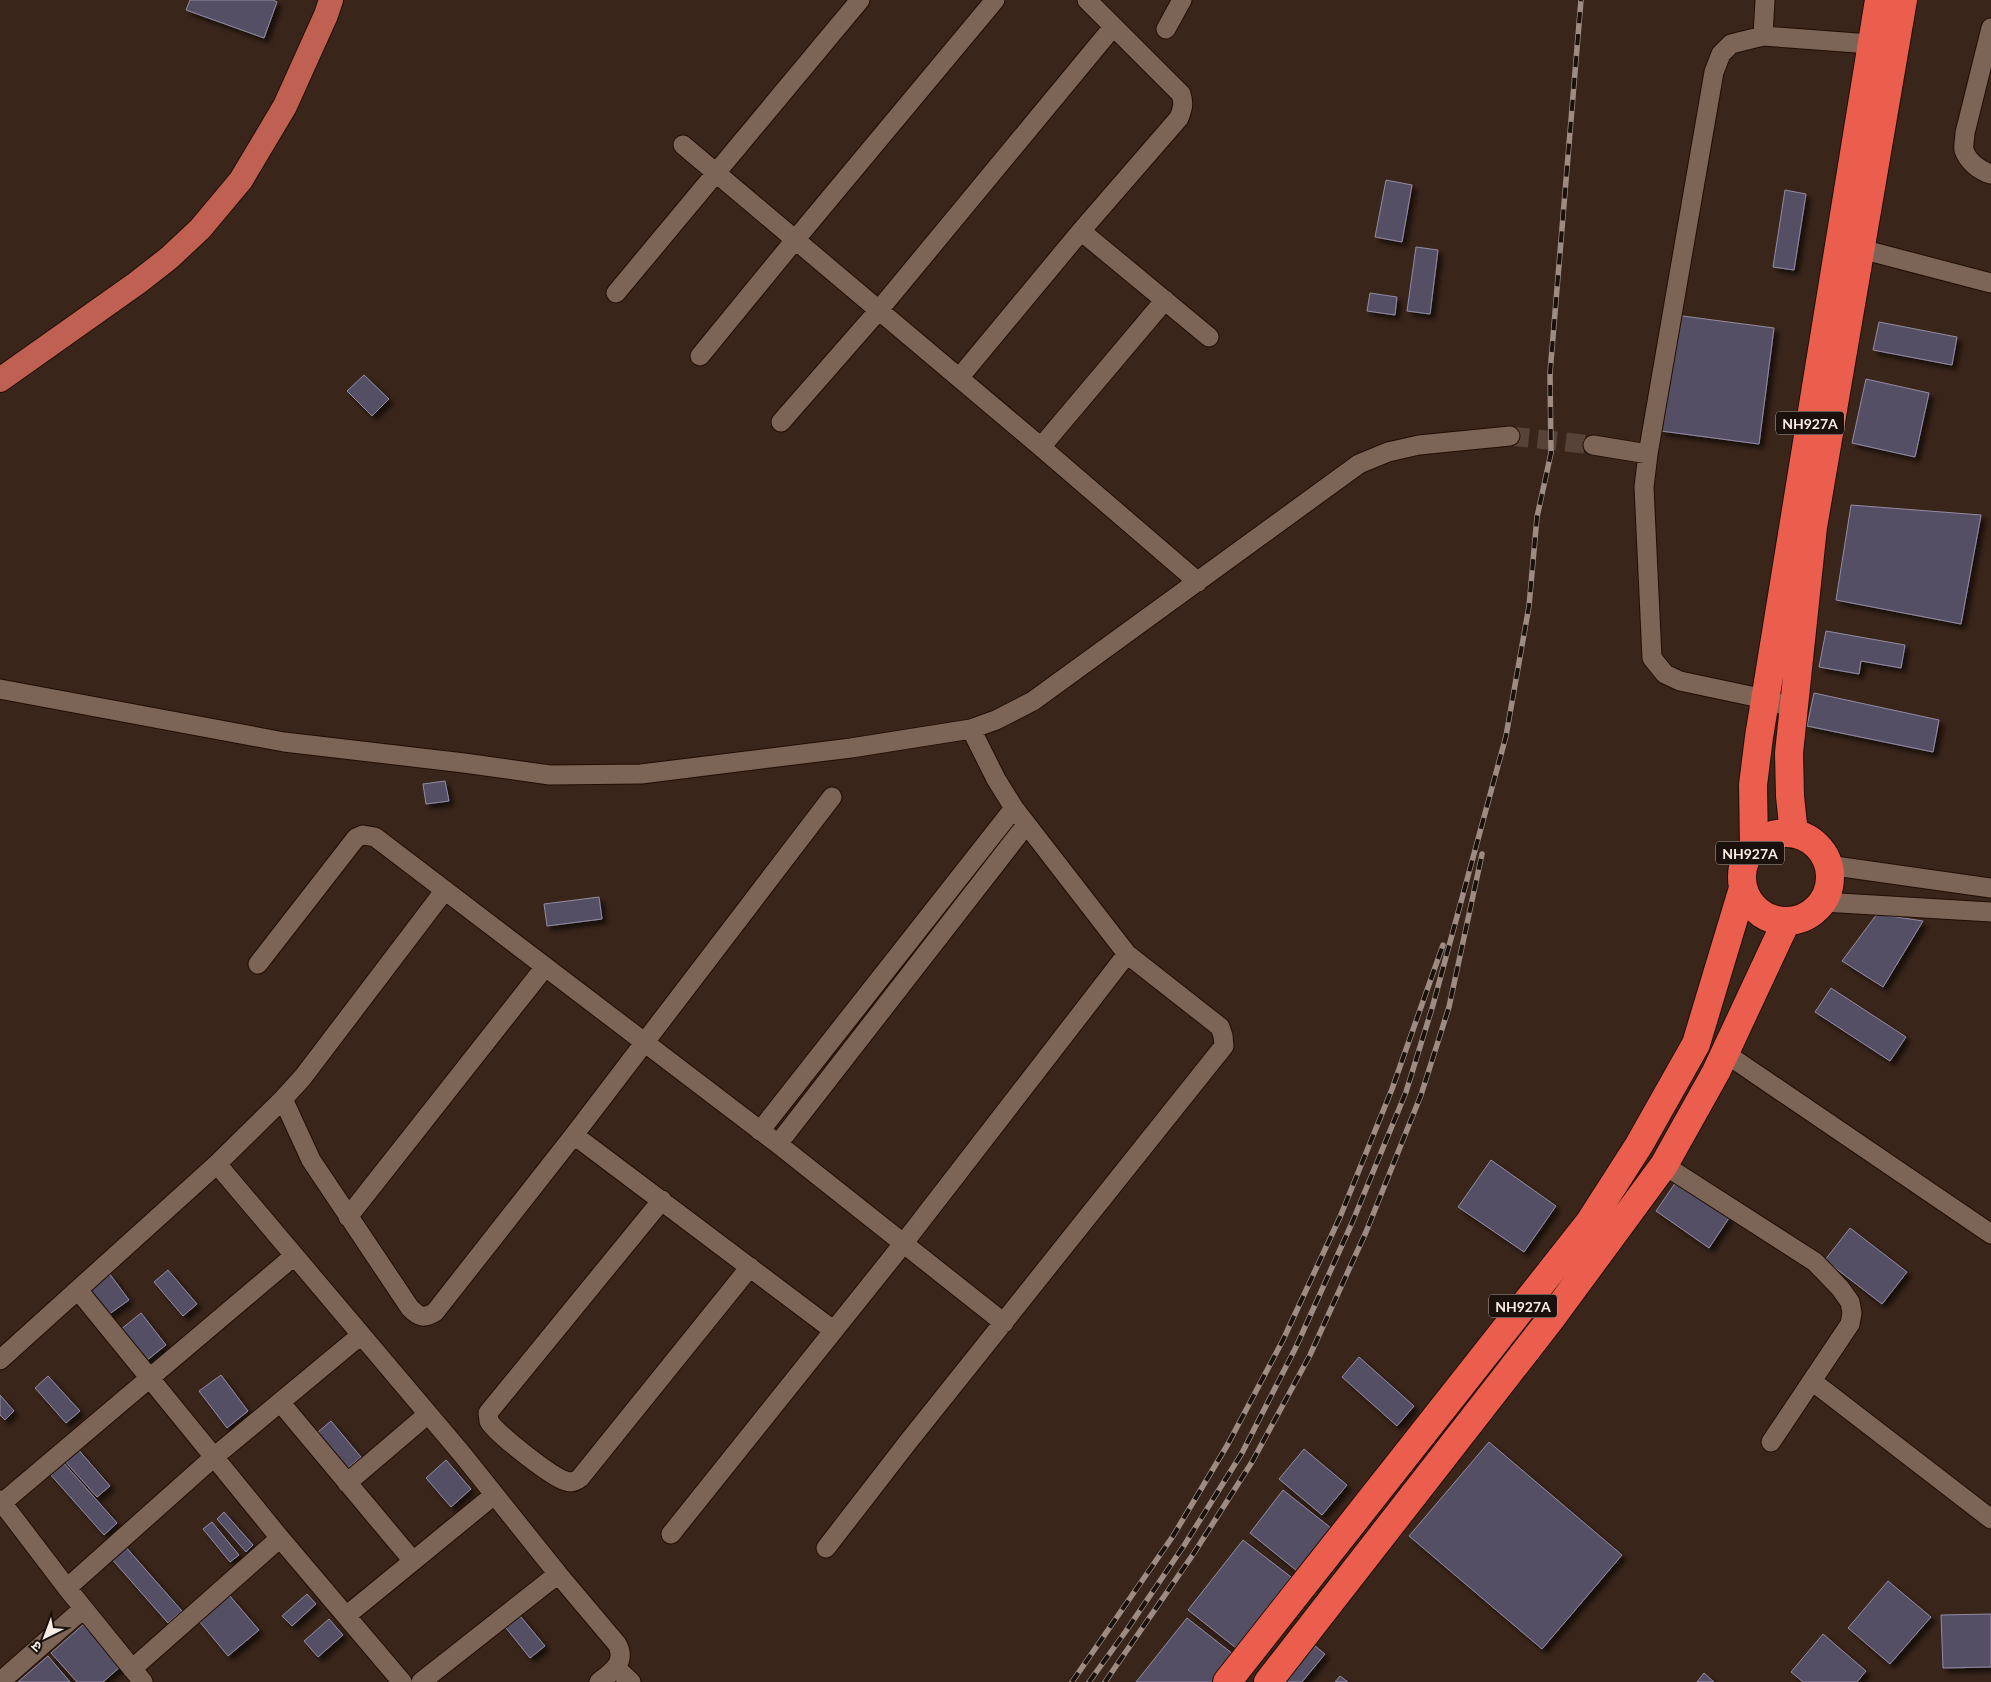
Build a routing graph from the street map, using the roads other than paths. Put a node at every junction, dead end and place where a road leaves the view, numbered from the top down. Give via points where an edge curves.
1 (331, 0) edge
2 (860, 0) edge
3 (995, 0) edge
4 (1086, 0) edge
5 (1182, 0) edge
6 (1765, 0) edge
7 (1879, 0) edge
8 (1903, 0) edge
9 (1114, 27) junction
10 (1991, 28) edge
11 (1166, 29) dead end
12 (1763, 36) junction
13 (1883, 45) junction
14 (682, 145) dead end
15 (716, 173) junction
16 (1991, 174) edge
17 (1081, 231) junction
18 (795, 240) junction
19 (1861, 249) junction
20 (1991, 283) edge
21 (616, 293) dead end
22 (1165, 300) junction
23 (878, 310) junction
24 (1209, 337) dead end
25 (700, 356) dead end
26 (959, 378) junction
27 (0, 380) edge
28 (781, 422) dead end
29 (1510, 436) tunnel mouth
30 (1593, 445) tunnel mouth
31 (1041, 447) junction
32 (1648, 454) junction
33 (1198, 582) junction
34 (0, 689) edge
35 (1765, 699) junction
36 (1794, 708) junction
37 (971, 729) junction
38 (832, 797) dead end
39 (1014, 808) junction
40 (1026, 825) junction
41 (1794, 834) junction
42 (1754, 847) junction
43 (1828, 865) junction
44 (1743, 888) junction
45 (1991, 888) edge
46 (445, 890) junction
47 (1823, 902) junction
48 (1991, 912) edge
49 (1786, 922) junction
50 (1128, 954) junction
51 (258, 964) dead end
52 (545, 967) junction
53 (644, 1043) junction
54 (1725, 1053) junction
55 (283, 1099) junction
56 (760, 1131) junction
57 (574, 1135) junction
58 (778, 1144) junction
59 (217, 1164) junction
60 (1664, 1165) junction
61 (662, 1200) junction
62 (348, 1217) junction
63 (1991, 1234) edge
64 (903, 1244) junction
65 (294, 1256) junction
66 (750, 1267) junction
67 (78, 1290) junction
68 (1004, 1323) junction
69 (833, 1330) junction
70 (361, 1335) junction
71 (0, 1360) edge
72 (150, 1378) junction
73 (1812, 1381) junction
74 (280, 1402) junction
75 (428, 1414) junction
76 (1771, 1442) dead end
77 (214, 1457) junction
78 (347, 1483) junction
79 (494, 1495) junction
80 (3, 1509) edge
81 (1991, 1519) edge
82 (671, 1534) dead end
83 (280, 1538) junction
84 (826, 1548) dead end
85 (412, 1561) junction
86 (558, 1574) junction
87 (67, 1588) junction
88 (83, 1609) junction
89 (346, 1616) junction
90 (616, 1668) junction
91 (138, 1675) edge
92 (0, 1682) edge
93 (402, 1682) edge
94 (421, 1682) edge
95 (599, 1682) edge
96 (631, 1682) edge
97 (1227, 1682) edge
98 (1268, 1682) edge

1 - 27 main road via 284,106 241,180 200,230 137,283
2 - 15 street
3 - 18 street
4 - 9 street
5 - 11 street
6 - 12 street
7 - 13 highway, NH927A
8 - 13 highway, NH927A
9 - 17 street via 1181,94 1184,102 1179,118
9 - 23 street
10 - 16 street via 1965,133 1964,150 1980,171
12 - 13 street
12 - 32 street via 1731,44 1721,54 1714,72
13 - 19 highway, NH927A
13 - 35 highway, NH927A
14 - 15 street
15 - 18 street
15 - 21 street
17 - 22 street
17 - 26 street
18 - 23 street
18 - 25 street
19 - 20 street
19 - 36 highway, NH927A via 1813,526
22 - 24 street
22 - 31 street
23 - 26 street
23 - 28 street
26 - 31 street
29 - 33 street via 1420,445 1388,452 1359,464
30 - 32 street
31 - 33 street
32 - 35 street via 1644,487 1652,658 1665,674 1680,681
33 - 37 street via 1033,701
34 - 37 street via 284,742 550,775 641,774 851,748
35 - 36 street
35 - 42 highway, NH927A via 1753,785
36 - 41 highway, NH927A via 1789,753
37 - 39 street
38 - 53 street
39 - 40 street
39 - 56 street
40 - 50 street
40 - 58 street
41 - 42 highway, NH927A via 1766,838
41 - 43 highway, NH927A via 1819,848
42 - 44 highway, NH927A via 1742,873
43 - 45 street
43 - 47 highway via 1829,889
44 - 49 highway via 1759,912
44 - 97 highway, NH927A via 1696,1044 1639,1145 1589,1222
46 - 51 street via 375,837 363,835 350,845
46 - 52 street
46 - 55 street
47 - 48 street
47 - 49 highway via 1813,913
49 - 54 highway, NH927A
50 - 64 street
50 - 68 street via 1220,1027 1224,1046
52 - 53 street
52 - 62 street
53 - 56 street
53 - 57 street
54 - 60 highway, NH927A
54 - 63 street
55 - 59 street
55 - 62 street via 304,1148
56 - 58 street
57 - 61 street
57 - 62 street via 429,1316 418,1316 410,1308
58 - 64 street
59 - 65 street
59 - 67 street
60 - 73 street via 1815,1262 1850,1302 1850,1324
60 - 98 highway, NH927A via 1550,1320
61 - 66 street
61 - 66 street via 488,1413 489,1420 506,1438 555,1477 567,1482 580,1478
64 - 68 street
64 - 69 street
65 - 70 street
65 - 72 street
66 - 69 street
67 - 71 street
67 - 72 street
68 - 84 street
69 - 82 street
70 - 74 street
70 - 75 street
72 - 77 street
72 - 80 street
73 - 76 street
73 - 81 street
74 - 77 street
74 - 78 street
75 - 78 street
75 - 79 street
77 - 83 street
77 - 87 street
78 - 85 street
79 - 85 street
79 - 86 street
80 - 87 street
83 - 89 street
83 - 91 street
85 - 89 street
86 - 90 street via 621,1650
86 - 94 street
87 - 88 street
88 - 91 street
88 - 92 street
89 - 93 street
90 - 95 street
90 - 96 street

